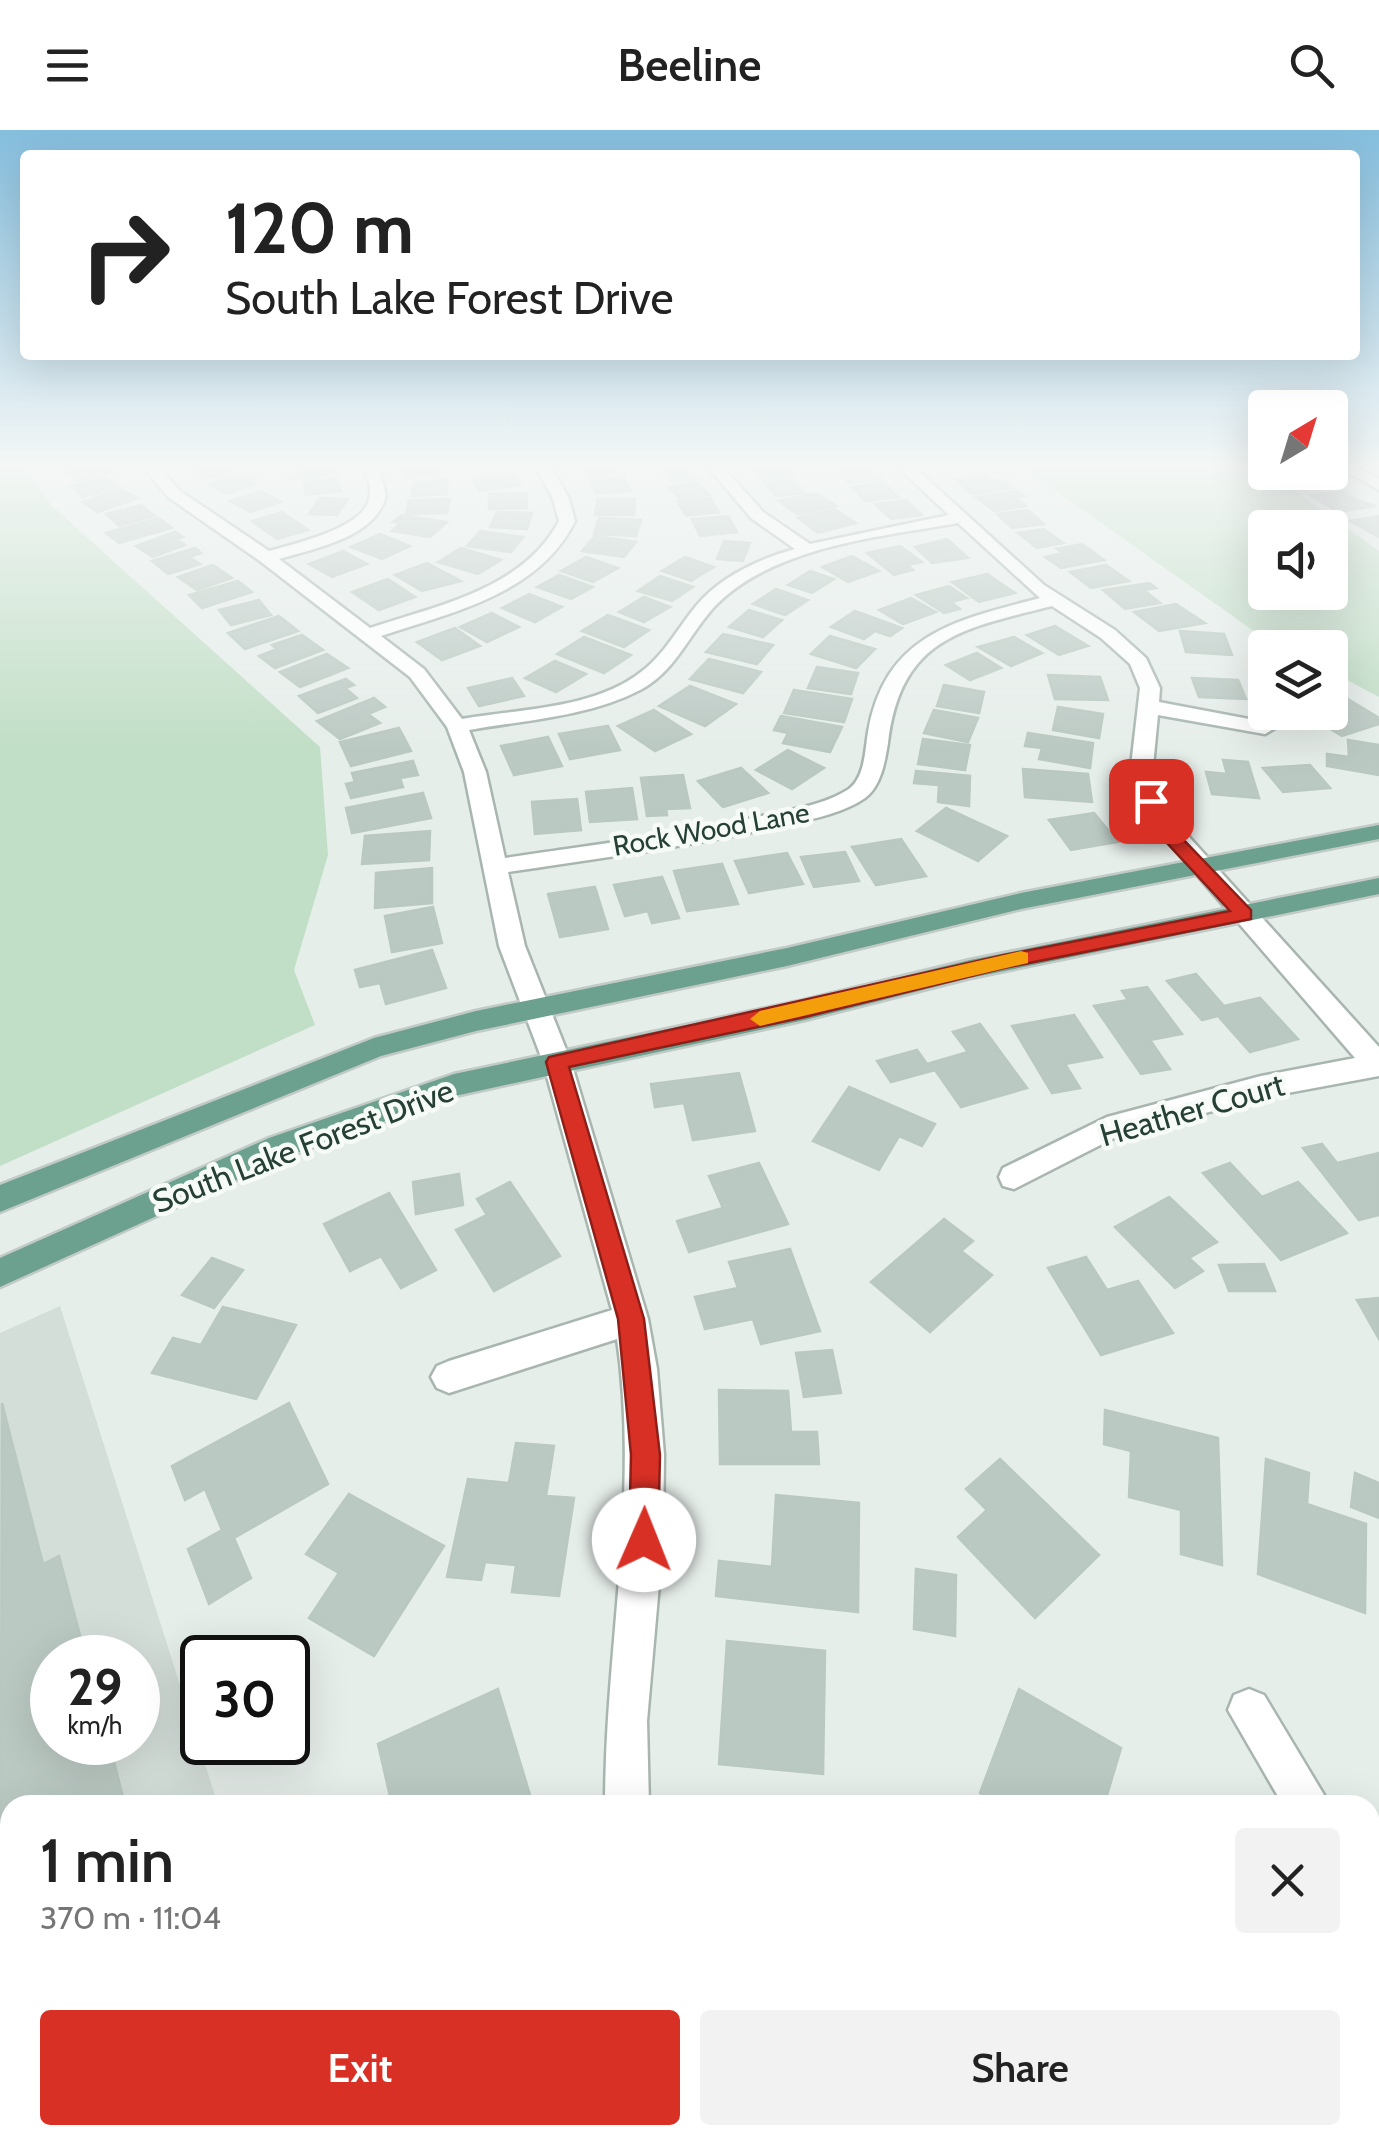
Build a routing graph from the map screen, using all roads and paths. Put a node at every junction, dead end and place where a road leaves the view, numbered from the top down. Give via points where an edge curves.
1 (271, 561) edge
2 (538, 561) edge
3 (785, 561) edge
4 (1006, 561) edge
5 (1054, 600) junction
6 (369, 634) junction
7 (1150, 707) junction
8 (1248, 725) edge
9 (457, 726) junction
10 (1379, 832) edge
11 (494, 867) junction
12 (1199, 867) junction
13 (1379, 886) edge
14 (1244, 914) junction
15 (536, 1009) junction
16 (557, 1062) junction
17 (1378, 1065) edge
18 (1014, 1178) dead end
19 (0, 1199) edge
20 (0, 1272) edge
21 (631, 1319) junction
22 (449, 1377) dead end
23 (1249, 1710) dead end
24 (627, 1795) edge
25 (1302, 1795) edge

1 - 6 street
2 - 6 street via 488,591
3 - 9 street via 723,590 663,664 633,686
4 - 5 street
5 - 7 street via 1140,662
5 - 11 street, Rock Wood Lane via 953,628 915,649 899,668 882,712 867,782 846,801 777,820
6 - 9 street via 430,686
7 - 8 street
7 - 12 street via 1142,752 1145,785 1160,820
9 - 11 street via 475,772
10 - 12 main road, South Lake Forest Drive
11 - 15 street via 512,946
12 - 14 street
12 - 15 main road, South Lake Forest Drive
13 - 14 main road, South Lake Forest Drive
14 - 16 main road, South Lake Forest Drive
14 - 17 street
15 - 16 street
15 - 19 main road, South Lake Forest Drive via 374,1048
16 - 20 main road, South Lake Forest Drive via 402,1100
16 - 21 street
17 - 18 street, Heather Court via 1108,1128
21 - 22 street
21 - 24 street via 646,1455 626,1721
23 - 25 street

